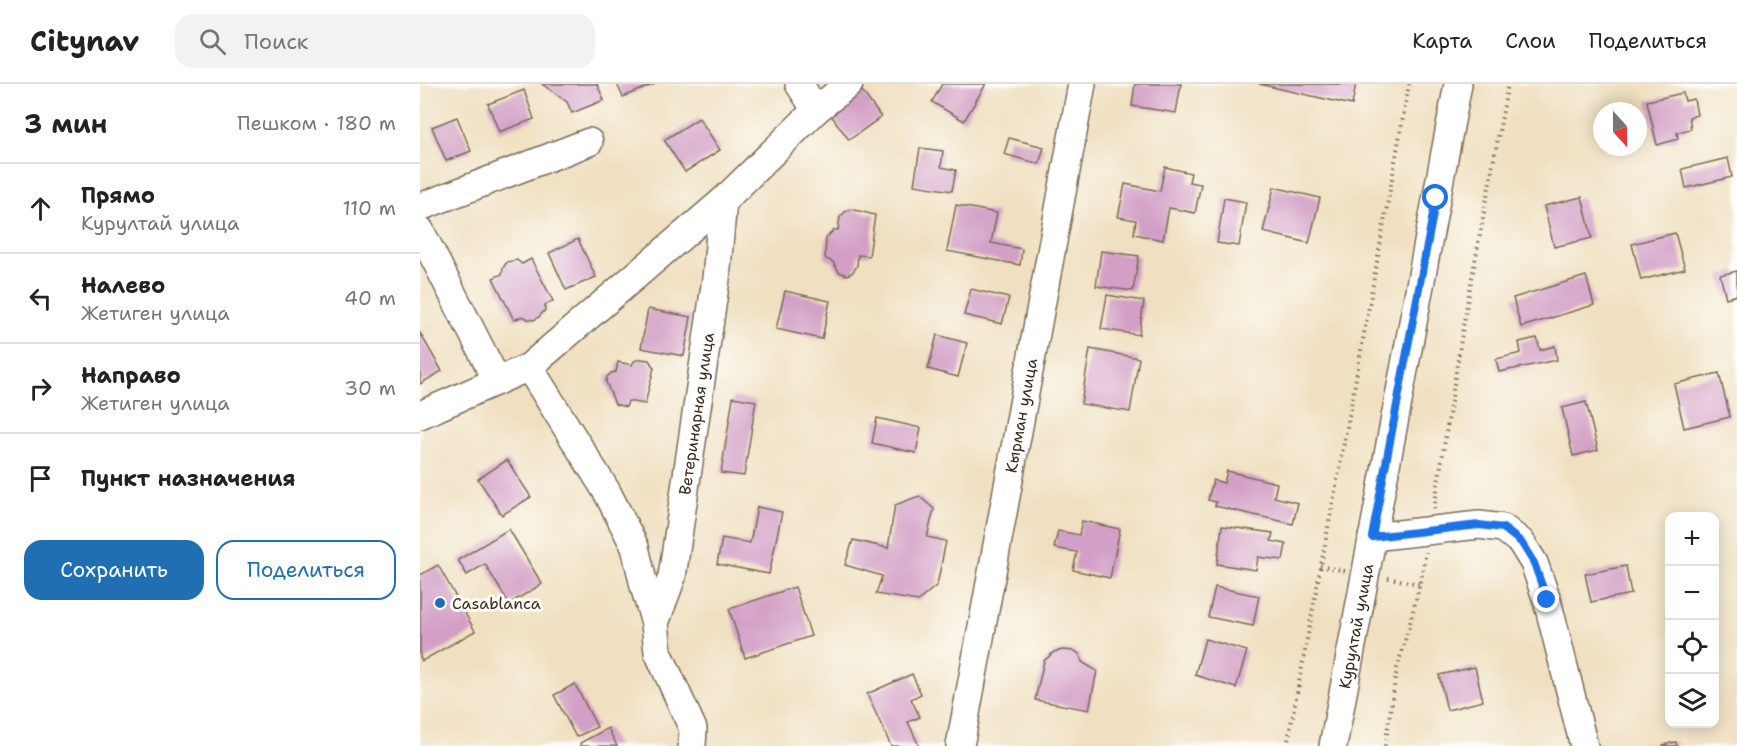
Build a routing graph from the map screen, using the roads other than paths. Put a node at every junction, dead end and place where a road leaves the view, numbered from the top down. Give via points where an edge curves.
1 (799, 84) edge
2 (849, 84) edge
3 (1082, 84) edge
4 (1458, 84) edge
5 (816, 110) junction
6 (589, 142) dead end
7 (723, 201) junction
8 (420, 207) edge
9 (420, 230) edge
10 (528, 367) junction
11 (497, 381) junction
12 (420, 415) edge
13 (1372, 537) junction
14 (655, 623) junction
15 (692, 746) edge
16 (960, 746) edge
17 (1334, 746) edge
18 (1584, 746) edge

1 - 5 street
2 - 5 street
3 - 16 street, Кырман улица
4 - 13 street, Курултай улица
5 - 7 street
6 - 8 street
7 - 10 street
7 - 14 street, Ветеринарная улица via 716,279 672,577
9 - 11 street
10 - 11 street
10 - 14 street, Ветеринарная улица via 608,492 635,547
11 - 12 street
13 - 17 street, Курултай улица
13 - 18 street via 1479,525 1503,528 1521,542 1534,563 1547,600
14 - 15 street, Ветеринарная улица via 658,652 693,729

